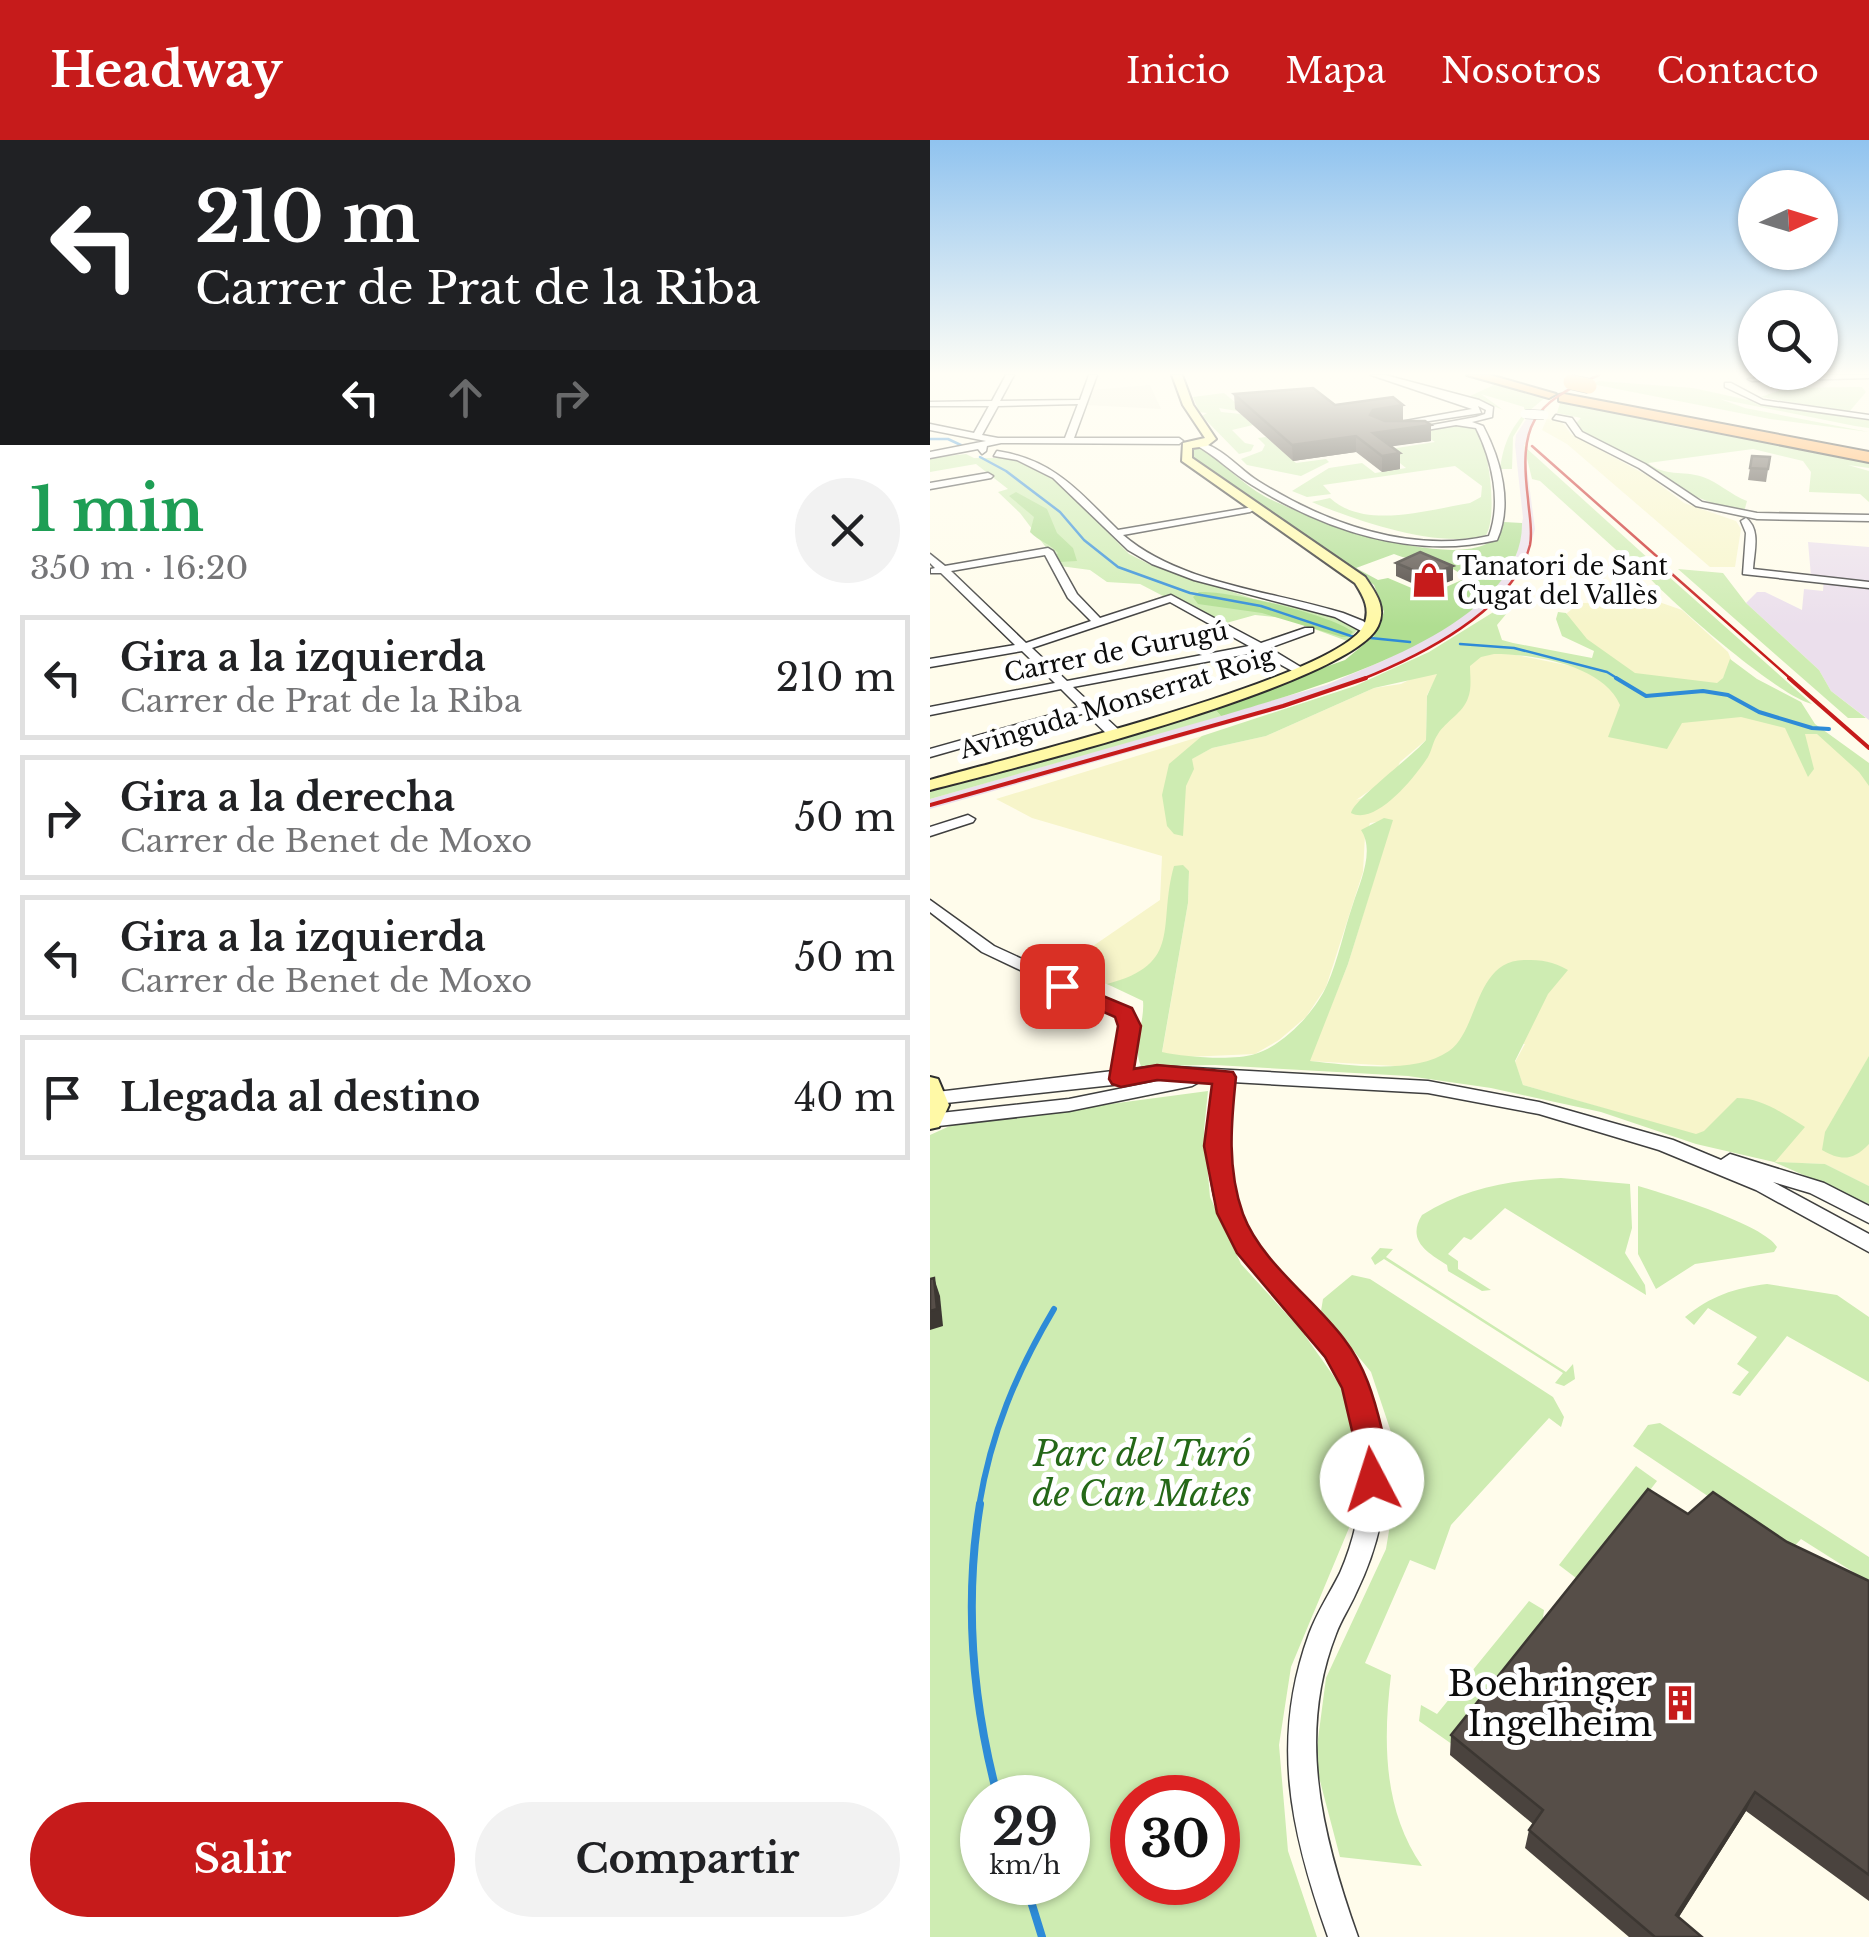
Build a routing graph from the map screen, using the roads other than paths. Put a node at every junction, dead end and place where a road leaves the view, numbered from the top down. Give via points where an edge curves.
1 (1036, 459) edge
2 (1188, 459) edge
3 (1224, 459) edge
4 (1494, 459) edge
5 (1628, 459) edge
6 (988, 476) dead end
7 (930, 486) edge
8 (1250, 508) junction
9 (1865, 514) edge
10 (1754, 521) junction
11 (1118, 533) junction
12 (930, 558) edge
13 (935, 571) edge
14 (1869, 585) edge
15 (1374, 603) junction
16 (1333, 612) junction
17 (1099, 623) junction
18 (1309, 630) dead end
19 (1364, 636) junction
20 (1026, 648) junction
21 (1259, 648) junction
22 (930, 663) edge
23 (1298, 669) dead end
24 (1064, 685) junction
25 (1088, 708) junction
26 (930, 711) edge
27 (1114, 733) junction
28 (930, 753) edge
29 (930, 786) edge
30 (968, 819) dead end
31 (930, 832) edge
32 (930, 905) edge
33 (1214, 1077) junction
34 (1121, 1079) junction
35 (932, 1106) edge
36 (1666, 1145) junction
37 (1869, 1215) edge
38 (1869, 1244) edge
39 (1342, 1937) edge

1 - 11 street
2 - 8 street
3 - 4 street via 1319,516 1460,546 1496,534
5 - 10 street via 1685,497
6 - 7 street
8 - 11 street
8 - 15 street via 1345,568
9 - 10 street
10 - 14 street via 1747,572
11 - 16 street via 1178,572
12 - 13 street
13 - 17 street via 1044,550 1072,596
13 - 20 street
15 - 16 street
15 - 19 street
16 - 19 street via 1362,622
17 - 20 street
17 - 21 street via 1174,599
18 - 21 street, Carrer de Gurugú
19 - 27 street, Avinguda Monserrat Roig via 1339,656 1270,685
20 - 22 street
20 - 24 street
21 - 23 street
21 - 24 street, Carrer de Gurugú
24 - 25 street
24 - 26 street, Carrer de Gurugú
25 - 27 street
25 - 28 street
27 - 29 street, Avinguda Monserrat Roig
30 - 31 street
32 - 34 street via 988,949 1124,1013 1130,1026
33 - 34 street via 1157,1072
33 - 35 street via 1069,1104
33 - 36 street via 1428,1087 1570,1116
33 - 39 street via 1217,1146 1230,1213 1246,1246 1335,1349 1356,1386 1373,1452 1362,1549 1323,1632 1299,1745 1303,1809
34 - 35 street
36 - 37 street via 1794,1179
36 - 38 street via 1763,1185

